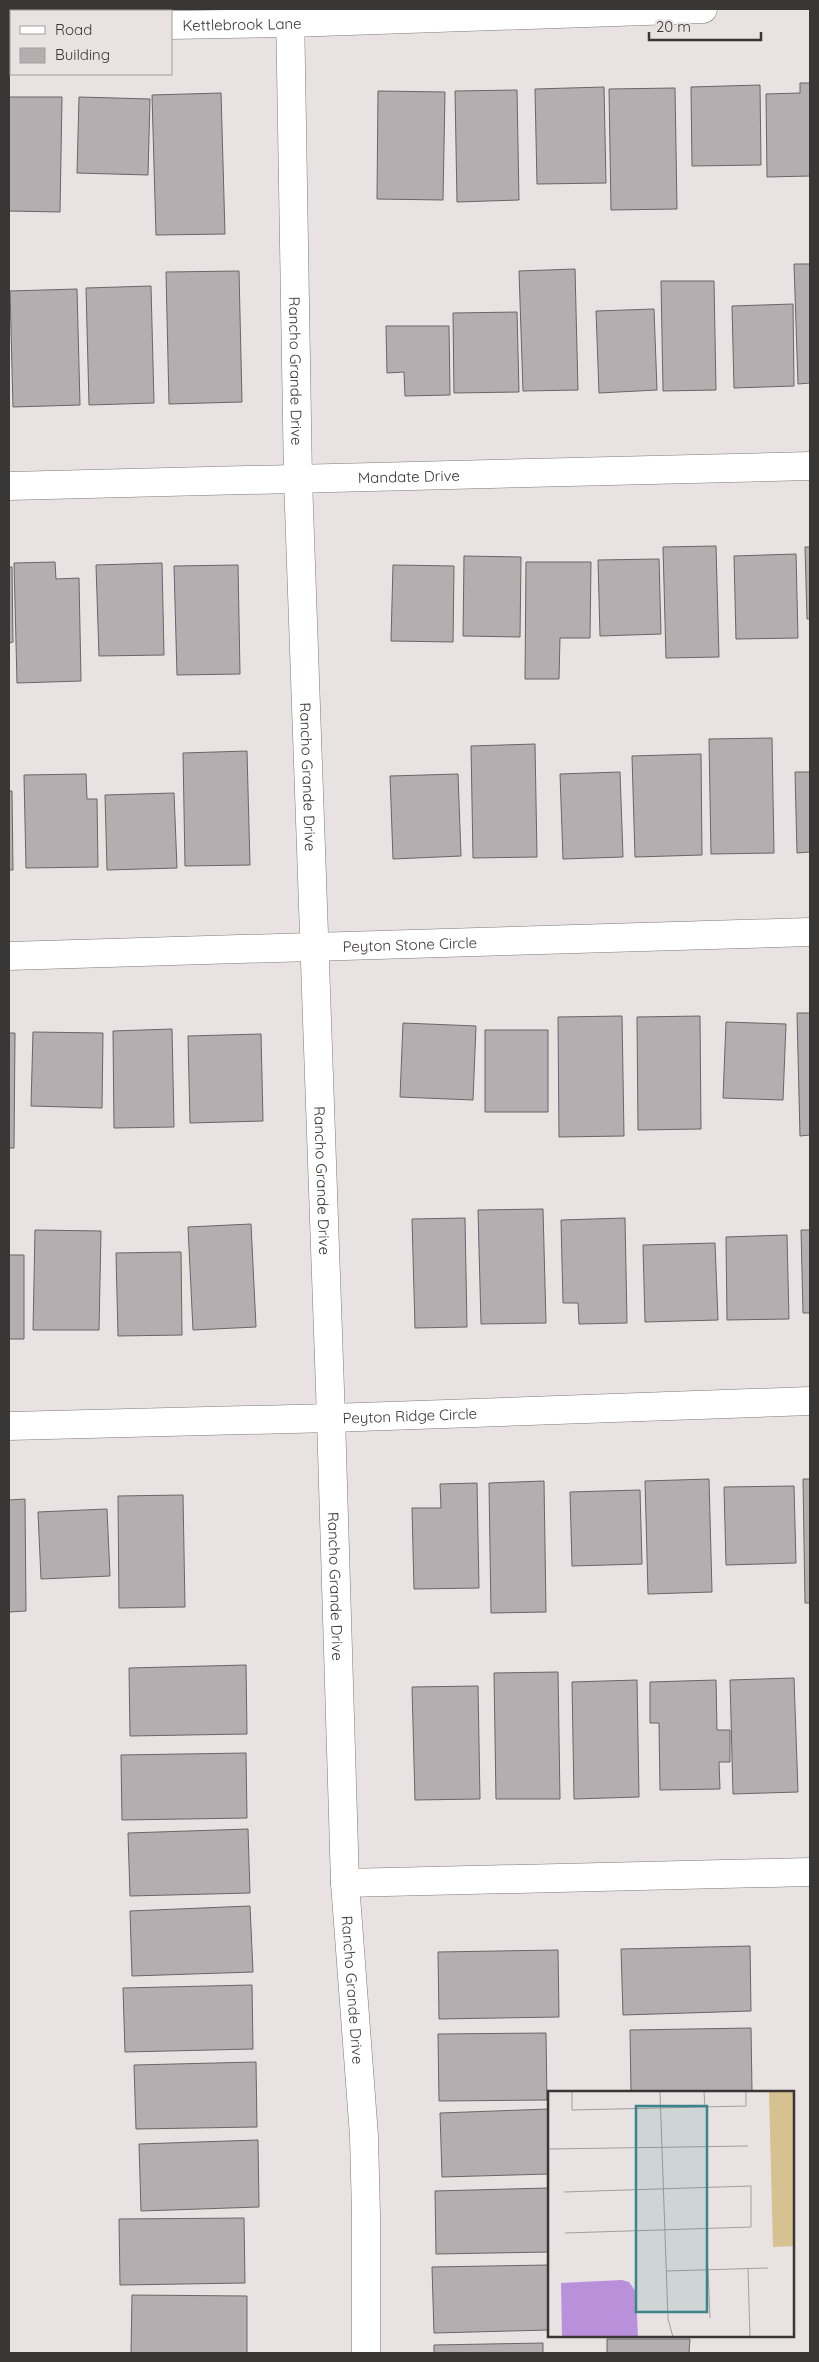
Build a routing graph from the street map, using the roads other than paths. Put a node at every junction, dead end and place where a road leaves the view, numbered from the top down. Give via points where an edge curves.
1 (703, 9) edge
2 (290, 16) edge
3 (172, 24) edge
4 (810, 466) edge
5 (298, 479) junction
6 (9, 486) edge
7 (810, 932) edge
8 (315, 948) junction
9 (9, 956) edge
10 (810, 1401) edge
11 (331, 1418) junction
12 (9, 1426) edge
13 (810, 1872) edge
14 (345, 1883) junction
15 (366, 2353) edge

1 - 2 street, Kettlebrook Lane
2 - 3 street, Kettlebrook Lane
2 - 5 street, Rancho Grande Drive
4 - 5 street, Mandate Drive
5 - 6 street, Mandate Drive
5 - 8 street, Rancho Grande Drive
7 - 8 street, Peyton Stone Circle
8 - 9 street, Peyton Stone Circle
8 - 11 street, Rancho Grande Drive
10 - 11 street, Peyton Ridge Circle
11 - 12 street, Peyton Ridge Circle
11 - 14 street, Rancho Grande Drive
13 - 14 street
14 - 15 street, Rancho Grande Drive via 364,2136

